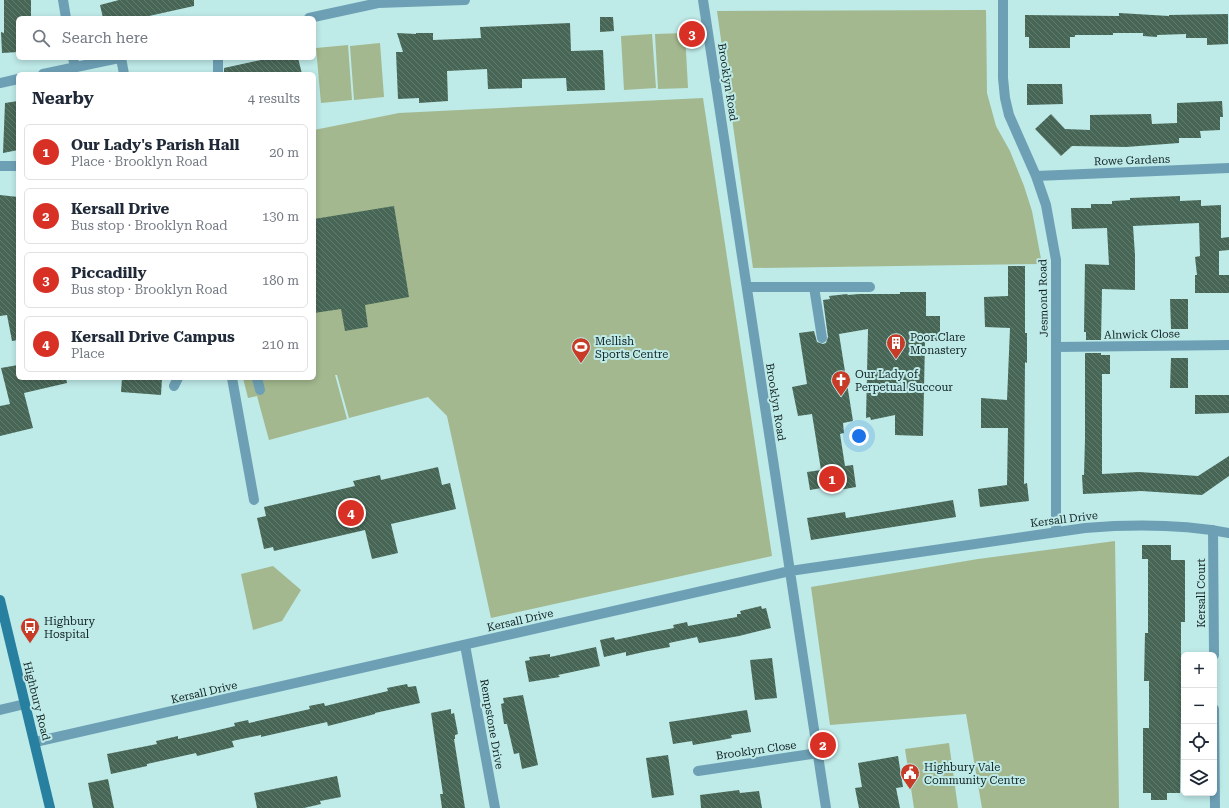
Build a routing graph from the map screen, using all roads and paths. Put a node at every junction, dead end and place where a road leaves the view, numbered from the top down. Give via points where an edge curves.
1 (63, 0) edge
2 (465, 0) edge
3 (703, 0) edge
4 (1003, 0) edge
5 (66, 16) edge
6 (316, 16) edge
7 (102, 60) edge
8 (120, 60) edge
9 (218, 60) edge
10 (74, 63) edge
11 (49, 72) edge
12 (124, 72) edge
13 (218, 72) edge
14 (16, 79) edge
15 (0, 83) edge
16 (0, 166) edge
17 (16, 166) edge
18 (1229, 168) edge
19 (1036, 176) junction
20 (747, 287) junction
21 (814, 287) junction
22 (870, 287) dead end
23 (822, 338) dead end
24 (1229, 345) edge
25 (1056, 347) junction
26 (232, 380) edge
27 (258, 380) edge
28 (260, 390) dead end
29 (254, 500) dead end
30 (1213, 530) junction
31 (1056, 532) junction
32 (1229, 534) edge
33 (790, 571) junction
34 (0, 600) edge
35 (465, 645) junction
36 (1214, 652) edge
37 (25, 704) junction
38 (0, 710) edge
39 (1214, 724) edge
40 (35, 742) junction
41 (818, 753) junction
42 (698, 771) dead end
43 (50, 808) edge
44 (495, 808) edge
45 (826, 808) edge
46 (1214, 808) edge

1 - 5 street
2 - 6 street via 378,3
3 - 20 street, Brooklyn Road
4 - 19 street, Jesmond Road via 1005,98 1009,115
7 - 10 street
8 - 12 street
9 - 13 street
10 - 11 street
14 - 15 street
16 - 17 street
18 - 19 street, Rowe Gardens
19 - 25 street, Jesmond Road via 1046,205 1056,260
20 - 21 street
20 - 33 street, Brooklyn Road
21 - 22 street
21 - 23 street
24 - 25 street, Alnwick Close
25 - 31 street, Jesmond Road
26 - 29 street
27 - 28 street
30 - 31 street, Kersall Drive via 1129,525
30 - 32 street, Kersall Drive
30 - 36 street, Kersall Court
31 - 33 street, Kersall Drive
33 - 35 street, Kersall Drive
33 - 41 street, Brooklyn Road
34 - 37 main road, Highbury Road
35 - 40 street, Kersall Drive
35 - 44 street, Rempstone Drive
37 - 38 street
37 - 40 main road, Highbury Road
39 - 46 street
40 - 43 main road, Highbury Road
41 - 42 street, Brooklyn Close
41 - 45 street, Brooklyn Road

